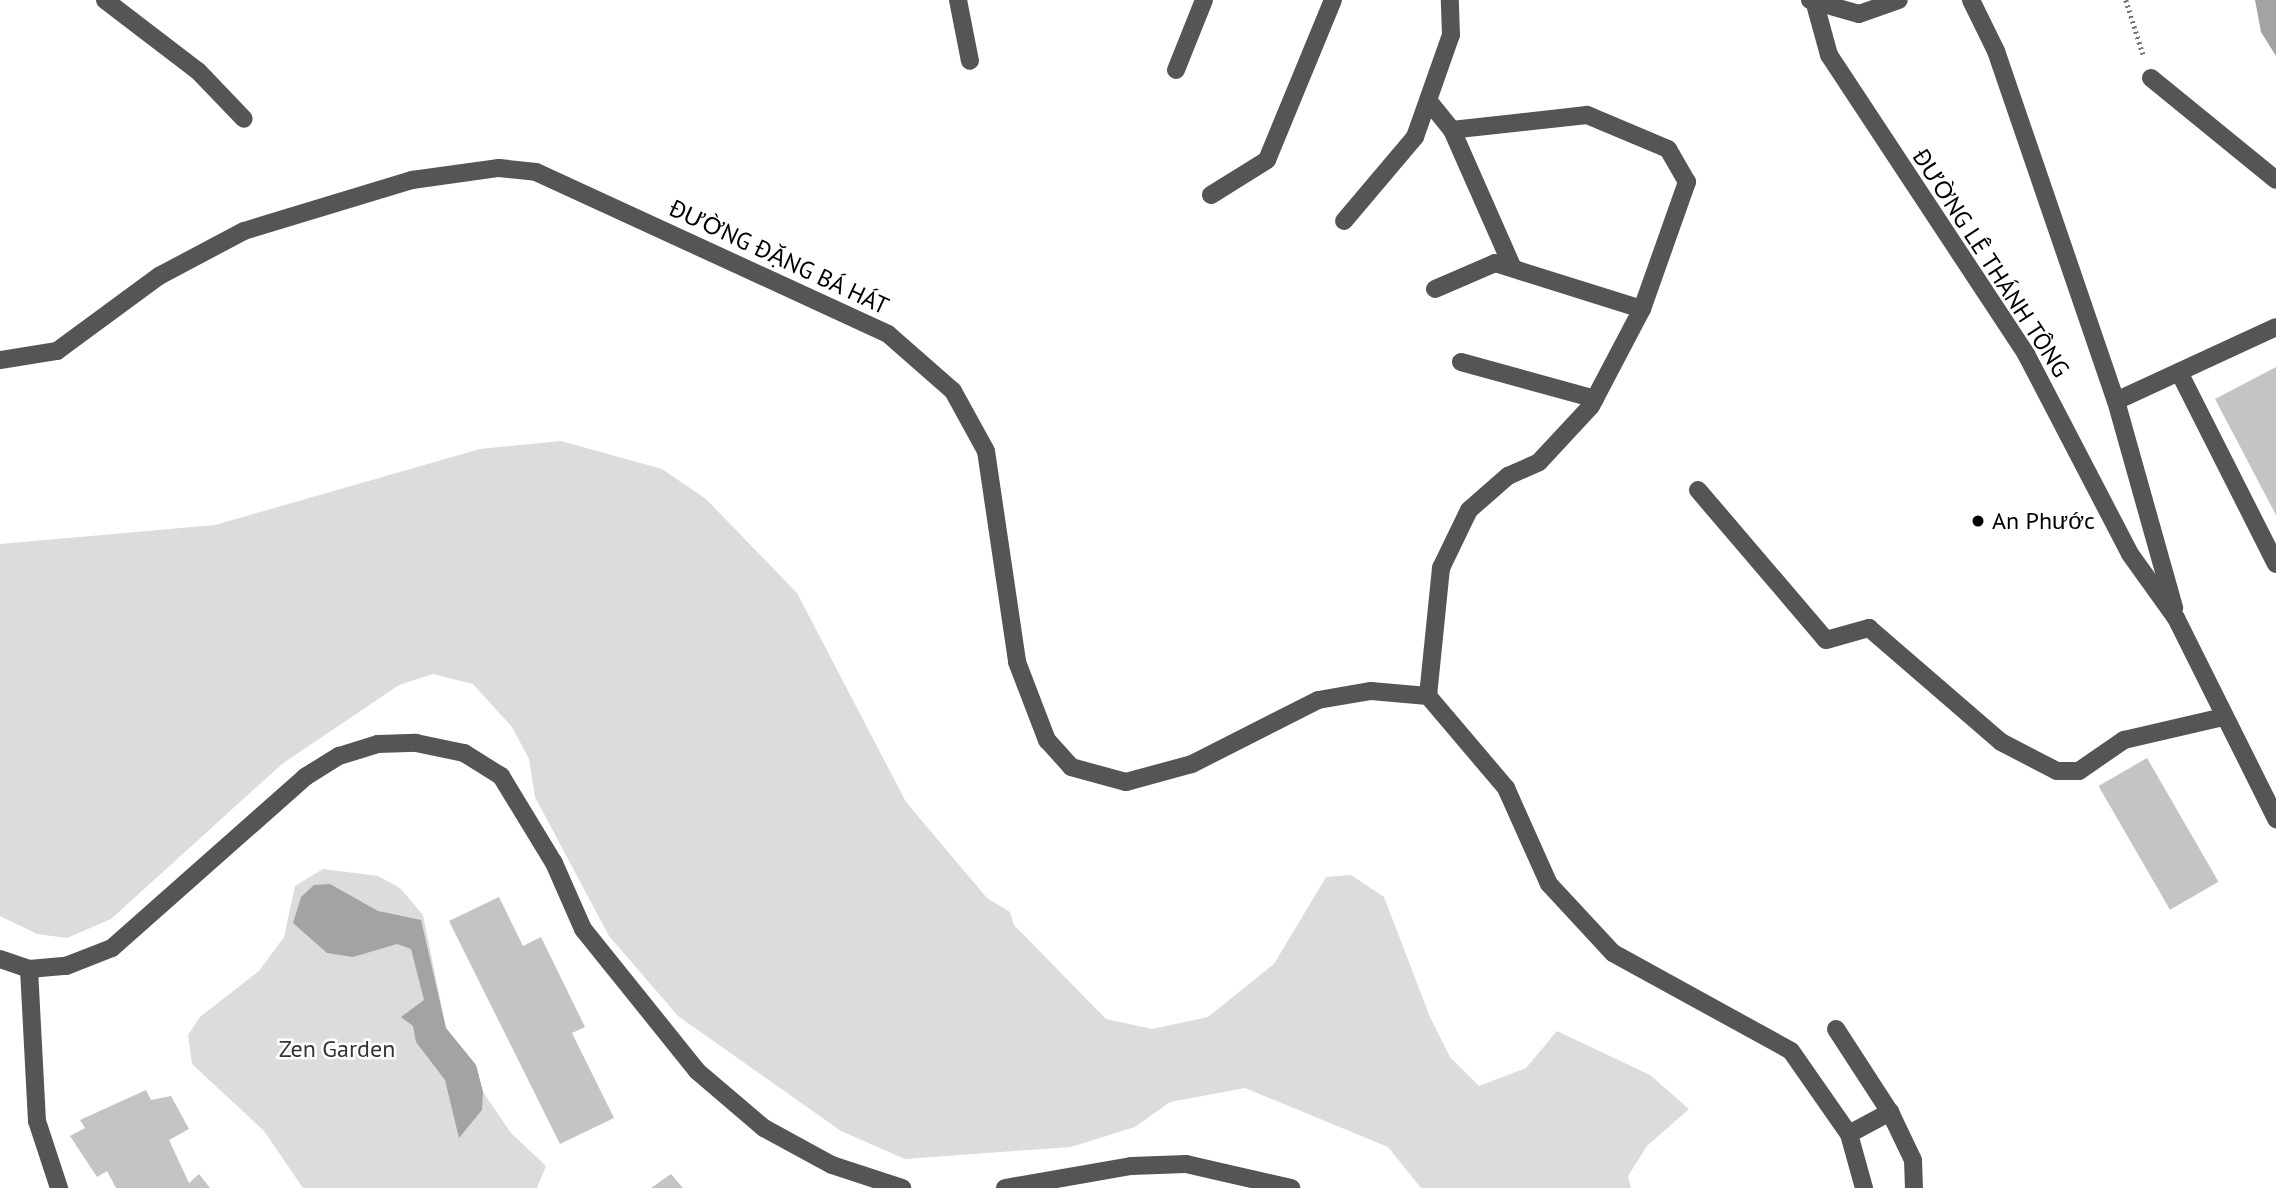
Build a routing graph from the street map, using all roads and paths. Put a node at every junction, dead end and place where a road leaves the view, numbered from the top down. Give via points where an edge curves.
1 (105, 0) edge
2 (958, 0) edge
3 (1204, 0) edge
4 (1334, 0) edge
5 (1450, 0) edge
6 (1899, 0) edge
7 (1971, 0) edge
8 (2126, 0) edge
9 (1812, 2) edge
10 (970, 61) dead end
11 (1177, 70) dead end
12 (2151, 78) joint
13 (1428, 100) junction
14 (244, 119) dead end
15 (1452, 130) junction
16 (2276, 180) edge
17 (1211, 195) dead end
18 (1344, 221) dead end
19 (1513, 268) junction
20 (1435, 289) dead end
21 (1642, 309) junction
22 (2276, 327) edge
23 (0, 360) edge
24 (1461, 362) dead end
25 (2179, 372) junction
26 (1595, 399) junction
27 (2116, 401) junction
28 (1698, 490) dead end
29 (2276, 564) edge
30 (2176, 618) junction
31 (1428, 696) junction
32 (2224, 717) junction
33 (2276, 819) edge
34 (0, 959) edge
35 (29, 969) junction
36 (1836, 1029) dead end
37 (1890, 1112) junction
38 (1849, 1134) junction
39 (60, 1188) edge
40 (901, 1188) edge
41 (1005, 1188) edge
42 (1291, 1188) edge
43 (1864, 1188) edge
44 (1914, 1188) edge

1 - 14 street via 198,71
2 - 10 street
3 - 11 street
4 - 17 street via 1267,160
5 - 13 street via 1451,35
6 - 9 street via 1859,15
7 - 27 street, ĐƯỜNG LÊ THÁNH TÔNG via 1996,51
8 - 12 path
9 - 30 street, ĐƯỜNG LÊ THÁNH TÔNG via 1829,55 2025,354 2130,554
12 - 16 street
13 - 15 street
13 - 18 street via 1416,137
15 - 19 street
15 - 21 street via 1587,115 1668,149 1687,182
19 - 20 street via 1495,263
19 - 21 street
21 - 26 street
22 - 25 street
23 - 31 street, ĐƯỜNG ĐẶNG BÁ HÁT via 57,351 159,276 244,231 412,180 499,168 536,172 888,334 953,391 986,451 1017,662 1047,740 1071,767 1126,782 1192,764 1318,700 1371,691
24 - 26 street
25 - 27 street
25 - 29 street
26 - 31 street via 1539,462 1508,476 1469,510 1441,568
27 - 30 street, ĐƯỜNG LÊ THÁNH TÔNG
28 - 32 street via 1826,640 1869,628 2001,742 2057,771 2079,771 2123,740
30 - 32 street, ĐƯỜNG LÊ THÁNH TÔNG
31 - 38 street via 1506,788 1549,884 1614,953 1791,1051
32 - 33 street, ĐƯỜNG LÊ THÁNH TÔNG
34 - 35 street
35 - 39 street via 37,1121
35 - 40 street via 66,965 112,948 305,777 340,756 378,744 464,753 501,776 554,863 583,929 698,1072 764,1128 832,1165
36 - 37 street
37 - 38 street
37 - 44 street via 1913,1160
38 - 43 street
41 - 42 street via 1131,1166 1186,1164

